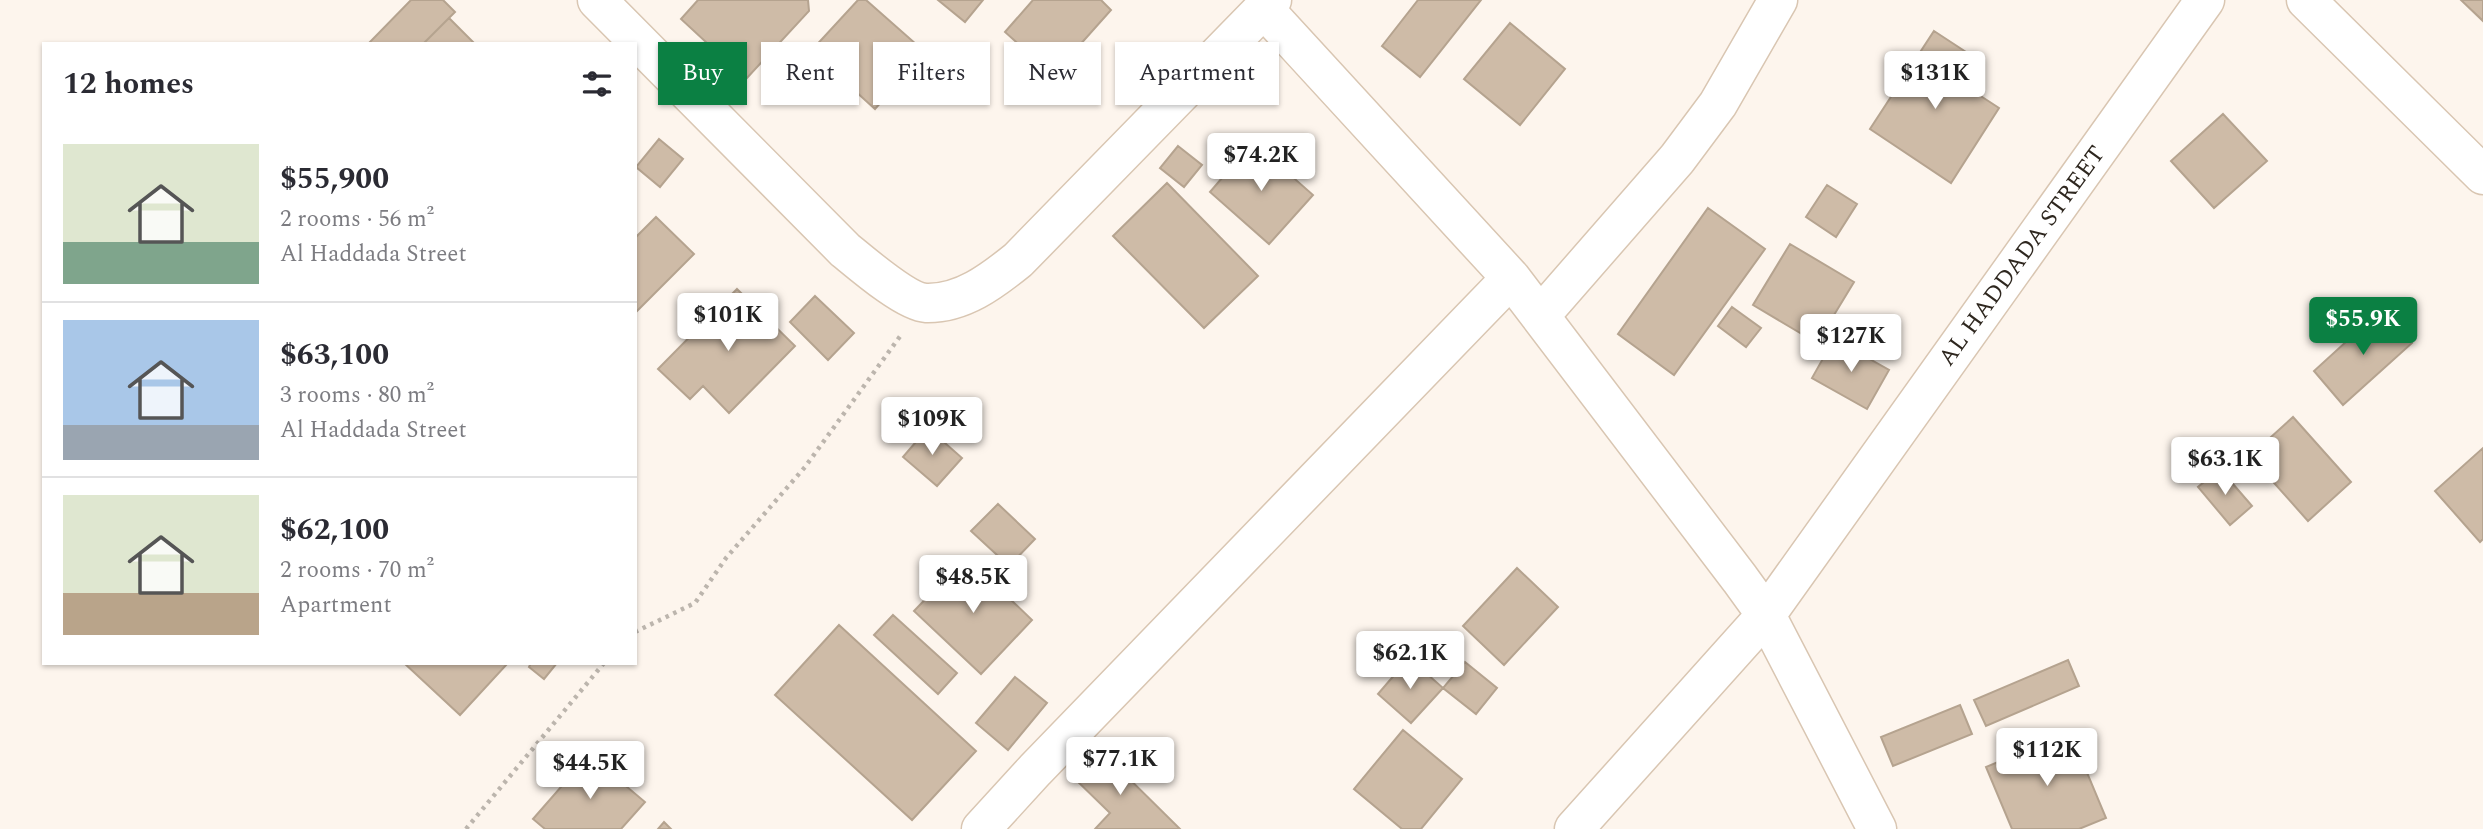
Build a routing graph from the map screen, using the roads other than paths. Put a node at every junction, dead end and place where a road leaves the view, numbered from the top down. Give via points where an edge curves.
1 (597, 0) edge
2 (1778, 0) edge
3 (2205, 0) edge
4 (2306, 0) edge
5 (1268, 5) edge
6 (2483, 175) edge
7 (1511, 278) junction
8 (1540, 316) junction
9 (1766, 615) junction
10 (982, 829) edge
11 (1574, 829) edge
12 (1877, 829) edge

1 - 5 street via 845,250 884,282 924,303 985,286 1018,260
2 - 8 street via 1718,104
3 - 9 street, AL HADDADA STREET
4 - 6 street
5 - 7 street
7 - 8 street
7 - 10 street
8 - 9 street
9 - 11 street, AL HADDADA STREET
9 - 12 street

